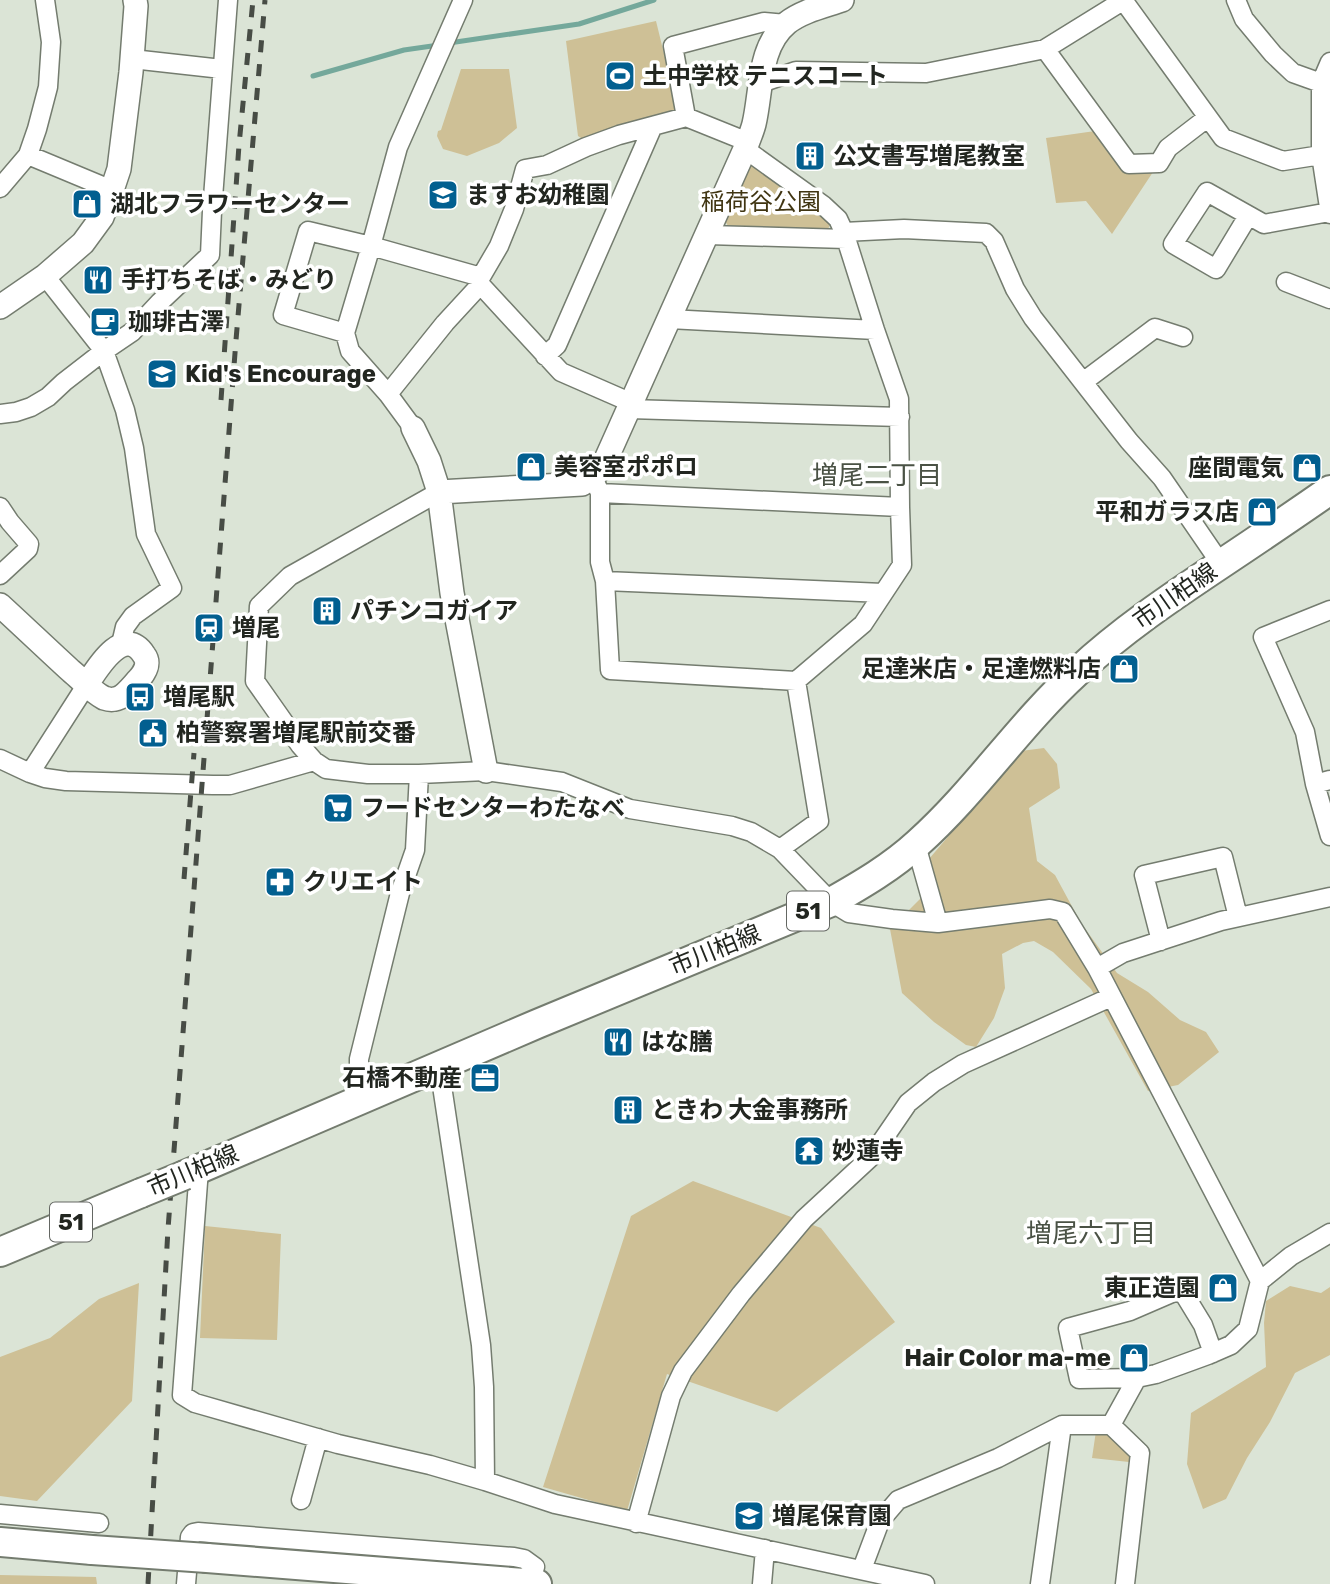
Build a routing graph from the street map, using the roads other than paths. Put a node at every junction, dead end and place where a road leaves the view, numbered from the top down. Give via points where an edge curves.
1 (45, 0) edge
2 (228, 0) edge
3 (842, 0) edge
4 (1123, 0) edge
5 (1236, 0) edge
6 (136, 2) edge
7 (466, 2) edge
8 (786, 24) junction
9 (1045, 49) junction
10 (132, 59) junction
11 (1330, 62) edge
12 (222, 69) junction
13 (761, 83) junction
14 (1321, 83) junction
15 (686, 117) junction
16 (1208, 118) junction
17 (653, 126) junction
18 (746, 146) junction
19 (28, 155) junction
20 (1321, 155) junction
21 (0, 188) edge
22 (112, 190) junction
23 (1329, 213) edge
24 (1248, 215) junction
25 (708, 235) junction
26 (845, 235) junction
27 (371, 246) junction
28 (45, 276) junction
29 (480, 281) junction
30 (1286, 282) dead end
31 (1330, 299) edge
32 (0, 307) edge
33 (669, 319) junction
34 (875, 330) junction
35 (345, 333) junction
36 (1183, 337) dead end
37 (104, 351) junction
38 (545, 356) junction
39 (1083, 382) junction
40 (388, 394) junction
41 (631, 406) junction
42 (0, 414) edge
43 (901, 417) junction
44 (413, 428) joint
45 (596, 485) junction
46 (1330, 490) edge
47 (439, 492) junction
48 (0, 507) edge
49 (900, 508) junction
50 (1221, 564) junction
51 (0, 575) edge
52 (605, 581) junction
53 (883, 593) junction
54 (0, 605) edge
55 (1330, 610) edge
56 (121, 644) junction
57 (796, 681) junction
58 (87, 684) junction
59 (0, 759) edge
60 (314, 761) junction
61 (486, 771) junction
62 (30, 773) junction
63 (419, 774) junction
64 (1323, 782) edge
65 (1330, 836) edge
66 (916, 845) junction
67 (780, 849) junction
68 (1330, 897) edge
69 (831, 902) junction
70 (1238, 918) junction
71 (938, 923) junction
72 (1161, 941) junction
73 (1097, 968) junction
74 (1111, 997) junction
75 (439, 1066) junction
76 (370, 1095) junction
77 (192, 1172) junction
78 (1330, 1233) edge
79 (0, 1252) edge
80 (1260, 1280) junction
81 (1213, 1353) junction
82 (1137, 1378) junction
83 (1062, 1425) junction
84 (1111, 1425) junction
85 (318, 1438) junction
86 (485, 1480) junction
87 (301, 1500) dead end
88 (0, 1514) edge
89 (636, 1523) junction
90 (95, 1536) junction
91 (0, 1542) edge
92 (765, 1549) junction
93 (862, 1569) junction
94 (186, 1584) edge
95 (529, 1584) edge
96 (537, 1584) edge
97 (762, 1584) edge
98 (925, 1584) edge
99 (1040, 1584) edge
100 (1125, 1584) edge

1 - 19 street via 51,42 48,87
2 - 12 street
3 - 8 street
4 - 9 street
4 - 16 street
5 - 14 street via 1244,19 1293,74
6 - 10 street
7 - 27 street via 398,147
8 - 13 street via 771,42
8 - 15 street via 764,22 673,46
9 - 13 street via 926,73 796,71
9 - 16 street via 1129,164 1159,163 1168,148
10 - 12 street
10 - 22 street
11 - 14 street
12 - 37 street via 210,255 132,332
13 - 18 street
14 - 20 street
15 - 17 street
15 - 18 street
16 - 20 street via 1223,138 1283,161
17 - 29 street via 525,169 514,209
17 - 38 street via 557,345
18 - 25 street
18 - 26 street via 823,205 838,219
19 - 21 street
19 - 22 street
20 - 23 street
22 - 28 street via 102,217 83,243
23 - 24 street via 1264,224
24 - 24 street via 1208,191 1174,244 1216,269
25 - 26 street
25 - 33 street
26 - 34 street
26 - 39 street via 904,229 986,233 1033,318
27 - 29 street
27 - 35 street
27 - 35 street via 308,231 283,315
28 - 32 street
28 - 37 street
29 - 38 street
29 - 40 street
30 - 31 street
33 - 34 street
33 - 41 street
34 - 43 street
35 - 40 street via 350,351
36 - 39 street via 1155,328
37 - 42 street via 48,397 23,410
37 - 56 street via 134,448 146,534 172,588 133,616
38 - 41 street via 561,372
39 - 50 street via 1162,478
40 - 44 street
41 - 43 street
41 - 45 street
43 - 49 street
44 - 47 street
45 - 47 street
45 - 49 street
45 - 52 street
46 - 50 main road, 市川柏線 / 51
47 - 60 street via 290,576 259,606 255,681
47 - 61 street via 452,593
48 - 51 street via 29,544
49 - 53 street via 902,565
50 - 66 main road, 市川柏線 / 51 via 1105,646 1052,696
52 - 53 street
52 - 57 street via 610,670
53 - 57 street via 863,624
54 - 58 street
55 - 64 street via 1263,637
56 - 58 street
56 - 58 street via 134,645 144,655 144,674 115,699 101,696
57 - 67 street via 818,821
58 - 62 street
59 - 62 street
60 - 62 street via 230,785 76,782
60 - 63 street via 326,769
61 - 63 street
61 - 67 street via 562,782 630,809 732,826
63 - 76 street via 415,850 359,1059
64 - 65 street
66 - 69 main road, 市川柏線 / 51
66 - 71 street
67 - 69 street
68 - 70 street
69 - 71 street via 849,913
69 - 75 main road, 市川柏線 / 51
70 - 72 street
70 - 72 street via 1223,857 1144,875
71 - 73 street via 1050,909 1063,912
72 - 73 street
73 - 74 street
74 - 80 street
74 - 89 street via 964,1064 908,1103 871,1157 804,1219 683,1371 671,1396
75 - 76 main road, 市川柏線 / 51
75 - 86 street via 481,1345
76 - 77 main road, 市川柏線 / 51
77 - 79 main road, 市川柏線 / 51, bridge
77 - 85 street via 182,1395 195,1403
78 - 80 street
80 - 81 street via 1248,1329 1231,1345
81 - 82 street
81 - 82 street via 1203,1325 1181,1289 1130,1311 1068,1328 1079,1379
82 - 84 street
83 - 84 street
83 - 93 street via 898,1500 880,1521
83 - 99 street
84 - 100 street via 1140,1452
85 - 86 street
85 - 87 street
86 - 89 street via 555,1504
88 - 90 street
89 - 92 street
90 - 91 main road
90 - 95 main road, bridge via 208,1558
92 - 93 street
92 - 97 street
93 - 98 street
94 - 95 street via 190,1537 198,1532 514,1557 535,1567
95 - 96 main road

